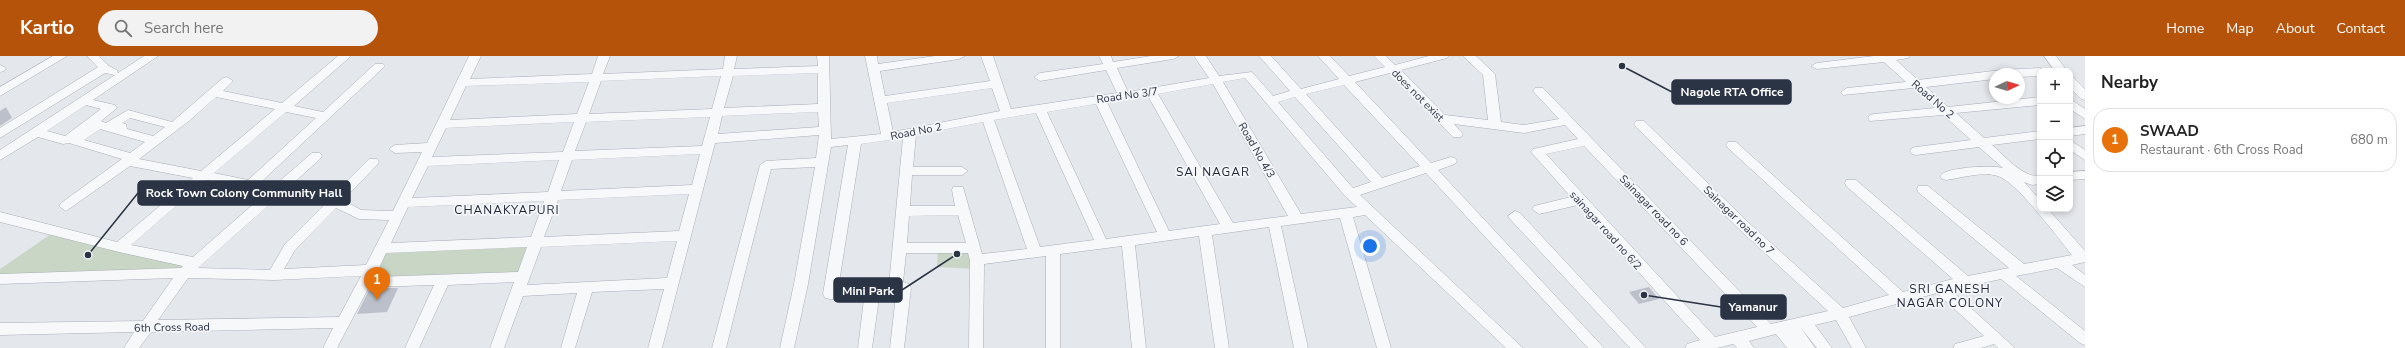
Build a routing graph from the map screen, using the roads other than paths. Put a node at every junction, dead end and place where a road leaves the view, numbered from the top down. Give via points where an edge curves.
1 (61, 56) edge
2 (152, 56) edge
3 (345, 56) edge
4 (474, 56) edge
5 (604, 56) edge
6 (730, 56) edge
7 (959, 56) edge
8 (987, 56) edge
9 (1173, 56) edge
10 (1200, 56) edge
11 (1265, 56) edge
12 (1324, 56) edge
13 (1380, 56) edge
14 (1443, 56) edge
15 (1469, 56) edge
16 (1904, 56) edge
17 (2050, 56) edge
18 (97, 57) edge
19 (1885, 57) edge
20 (1108, 61) edge
21 (823, 62) edge
22 (872, 62) edge
23 (379, 66) dead end
24 (1817, 66) dead end
25 (106, 68) junction
26 (2059, 68) edge
27 (1392, 69) junction
28 (728, 72) junction
29 (2037, 72) edge
30 (2025, 73) edge
31 (122, 76) junction
32 (1989, 76) edge
33 (1040, 77) dead end
34 (596, 78) junction
35 (1346, 79) junction
36 (1216, 80) junction
37 (227, 81) dead end
38 (462, 83) junction
39 (1914, 83) junction
40 (997, 84) junction
41 (2073, 84) edge
42 (1539, 91) dead end
43 (0, 92) edge
44 (1151, 92) junction
45 (1297, 92) junction
46 (1847, 92) dead end
47 (214, 93) junction
48 (1124, 96) junction
49 (2085, 97) edge
50 (1099, 99) junction
51 (2073, 99) edge
52 (880, 100) junction
53 (1270, 100) junction
54 (2037, 102) edge
55 (91, 103) dead end
56 (2071, 104) edge
57 (283, 108) junction
58 (824, 108) junction
59 (1040, 109) junction
60 (1945, 110) junction
61 (717, 112) junction
62 (1007, 114) junction
63 (2085, 115) edge
64 (325, 116) junction
65 (987, 117) junction
66 (581, 118) junction
67 (1441, 118) junction
68 (1874, 118) dead end
69 (1568, 120) junction
70 (441, 124) junction
71 (1640, 124) dead end
72 (174, 126) junction
73 (1495, 126) junction
74 (2085, 130) edge
75 (825, 131) junction
76 (37, 132) junction
77 (2073, 132) edge
78 (910, 133) junction
79 (0, 134) edge
80 (1457, 134) dead end
81 (2037, 135) edge
82 (888, 137) junction
83 (157, 139) junction
84 (855, 141) junction
85 (1587, 141) junction
86 (1982, 141) junction
87 (709, 144) junction
88 (825, 144) junction
89 (1732, 145) dead end
90 (2073, 146) edge
91 (430, 147) junction
92 (395, 149) dead end
93 (1916, 151) dead end
94 (0, 156) edge
95 (316, 156) dead end
96 (567, 156) junction
97 (2085, 156) edge
98 (130, 159) junction
99 (373, 162) dead end
100 (422, 162) junction
101 (822, 162) junction
102 (1451, 162) dead end
103 (1428, 169) junction
104 (962, 170) dead end
105 (907, 171) junction
106 (2085, 174) edge
107 (202, 176) junction
108 (1946, 176) dead end
109 (2073, 176) edge
110 (2037, 181) edge
111 (1379, 183) junction
112 (1851, 183) dead end
113 (249, 186) junction
114 (697, 189) junction
115 (1923, 189) dead end
116 (958, 190) dead end
117 (276, 191) junction
118 (1350, 193) junction
119 (553, 196) junction
120 (1579, 200) junction
121 (334, 201) junction
122 (403, 203) junction
123 (2037, 205) edge
124 (66, 206) dead end
125 (1539, 209) dead end
126 (963, 210) junction
127 (1368, 210) junction
128 (904, 211) junction
129 (2043, 212) edge
130 (1345, 213) junction
131 (396, 216) junction
132 (1515, 216) dead end
133 (1, 218) edge
134 (1297, 219) junction
135 (1274, 222) junction
136 (1229, 228) junction
137 (1205, 231) junction
138 (685, 236) junction
139 (1166, 236) junction
140 (1128, 240) junction
141 (536, 242) junction
142 (1102, 244) junction
143 (119, 247) junction
144 (382, 248) junction
145 (900, 248) junction
146 (1053, 250) junction
147 (1035, 252) junction
148 (976, 254) junction
149 (2084, 257) edge
150 (195, 263) junction
151 (2060, 263) junction
152 (2020, 269) junction
153 (184, 273) junction
154 (2002, 273) junction
155 (274, 275) junction
156 (368, 276) junction
157 (523, 277) junction
158 (0, 279) edge
159 (443, 280) junction
160 (1965, 281) junction
161 (2085, 282) edge
162 (672, 283) junction
163 (1939, 287) junction
164 (586, 288) junction
165 (904, 288) junction
166 (518, 291) junction
167 (872, 294) junction
168 (1901, 298) junction
169 (1840, 314) junction
170 (345, 322) junction
171 (1805, 323) junction
172 (145, 327) junction
173 (1779, 328) junction
174 (0, 330) edge
175 (1736, 338) junction
176 (2085, 339) edge
177 (2003, 343) edge
178 (1712, 344) junction
179 (131, 348) edge
180 (330, 348) edge
181 (412, 348) edge
182 (496, 348) edge
183 (568, 348) edge
184 (655, 348) edge
185 (719, 348) edge
186 (787, 348) edge
187 (865, 348) edge
188 (897, 348) edge
189 (976, 348) edge
190 (1053, 348) edge
191 (1139, 348) edge
192 (1222, 348) edge
193 (1301, 348) edge
194 (1384, 348) edge
195 (1516, 348) edge
196 (1597, 348) edge
197 (1639, 348) edge
198 (1692, 348) edge
199 (1747, 348) edge
200 (1796, 348) edge
201 (1808, 348) edge
202 (1825, 348) edge
203 (1859, 348) edge
204 (1960, 348) edge

1 - 43 street
2 - 31 street
3 - 57 street
4 - 38 street
5 - 34 street
6 - 28 street
7 - 22 street
8 - 40 street
9 - 20 street
10 - 36 street, Road No 4/3
11 - 45 street
12 - 35 street
13 - 27 street, does not exist
14 - 27 street
15 - 73 street via 1488,74
16 - 19 street
17 - 26 street
18 - 25 street
19 - 24 street
19 - 39 street, Road No 2
20 - 33 street
20 - 48 street
21 - 28 street
21 - 58 street
22 - 52 street
23 - 64 street
25 - 31 street
25 - 79 street
27 - 35 street
27 - 67 street, does not exist
28 - 34 street
28 - 61 street
29 - 30 street
31 - 76 street
32 - 39 street
34 - 38 street
34 - 66 street
35 - 45 street
35 - 103 street
36 - 44 street, Road No 3/7
36 - 53 street, Road No 3/7 via 1248,74
36 - 134 street, Road No 4/3
37 - 47 street
38 - 70 street
39 - 46 street
39 - 60 street, Road No 2
40 - 52 street
40 - 62 street
41 - 49 street
42 - 69 street, Sainagar road no 6
44 - 48 street, Road No 3/7
44 - 136 street
45 - 53 street
45 - 111 street
47 - 57 street
47 - 72 street
48 - 50 street, Road No 3/7
49 - 51 street
50 - 59 street, Road No 3/7
50 - 139 street
52 - 82 street
53 - 118 street
54 - 60 street
55 - 76 street via 110,108 69,139 63,140
56 - 63 street
57 - 64 street
57 - 107 street
58 - 61 street
58 - 75 street
59 - 62 street, Road No 3/7
59 - 142 street
60 - 68 street
60 - 86 street, Road No 2
61 - 66 street
61 - 87 street
62 - 65 street, Road No 2
64 - 113 street
65 - 78 street, Road No 2
65 - 147 street
66 - 70 street
66 - 96 street
67 - 73 street
67 - 80 street, does not exist
69 - 73 street via 1524,129
69 - 85 street, Sainagar road no 6
70 - 91 street
71 - 169 street, Sainagar road no 7 via 1745,227
72 - 83 street
72 - 83 street via 128,114 111,124
74 - 77 street
75 - 87 street
75 - 88 street
76 - 94 street
78 - 82 street, Road No 2
78 - 105 street
81 - 86 street
82 - 84 street, Road No 2
83 - 98 street
83 - 98 street via 100,125 74,141
84 - 88 street, Road No 2
84 - 167 street via 830,294
85 - 120 street, sainagar road no 6/2 via 1537,152
85 - 173 street, Sainagar road no 6
86 - 93 street
86 - 110 street, Road No 2 via 2014,170 2032,182
87 - 96 street
87 - 114 street
88 - 101 street
89 - 168 street
90 - 97 street
91 - 92 street
91 - 100 street
95 - 117 street
96 - 100 street
96 - 119 street
98 - 107 street
98 - 124 street via 100,178
99 - 121 street
100 - 122 street
101 - 185 street via 766,165
101 - 186 street
102 - 103 street
103 - 111 street
103 - 196 street
104 - 105 street
105 - 128 street
106 - 109 street
107 - 113 street
107 - 143 street
108 - 123 street via 1999,169 2014,178
111 - 118 street
112 - 160 street
113 - 117 street
114 - 119 street
114 - 138 street
115 - 152 street
116 - 126 street
117 - 121 street
117 - 150 street
118 - 127 street
119 - 122 street
119 - 141 street
120 - 125 street
120 - 178 street, sainagar road no 6/2
121 - 131 street via 359,214
121 - 155 street via 290,247
122 - 131 street
126 - 128 street
126 - 148 street
127 - 130 street
127 - 195 street
128 - 145 street
129 - 149 street
130 - 134 street
130 - 194 street
131 - 144 street
132 - 197 street
133 - 143 street
134 - 135 street
135 - 136 street
135 - 193 street
136 - 137 street
137 - 139 street
137 - 192 street
138 - 141 street
138 - 162 street
139 - 140 street
140 - 142 street
140 - 191 street
141 - 144 street
141 - 157 street
142 - 146 street
143 - 150 street
144 - 156 street
145 - 148 street
145 - 165 street via 896,285
146 - 147 street
146 - 190 street
147 - 148 street
148 - 189 street
149 - 151 street
150 - 153 street
151 - 152 street
151 - 161 street
152 - 154 street
153 - 155 street
153 - 158 street
153 - 172 street
154 - 160 street
154 - 176 street
155 - 156 street
156 - 159 street
156 - 170 street
157 - 159 street
157 - 166 street
159 - 181 street
160 - 163 street
162 - 164 street
162 - 184 street
163 - 168 street
163 - 177 street
164 - 166 street
164 - 183 street
165 - 167 street
165 - 188 street
166 - 182 street
167 - 187 street
168 - 169 street
169 - 171 street
169 - 203 street, Sainagar road no 7
170 - 172 street, 6th Cross Road
170 - 180 street
171 - 173 street
171 - 202 street
172 - 174 street, 6th Cross Road
172 - 179 street
173 - 175 street
173 - 200 street
173 - 201 street
175 - 178 street
175 - 199 street
177 - 204 street
178 - 198 street

